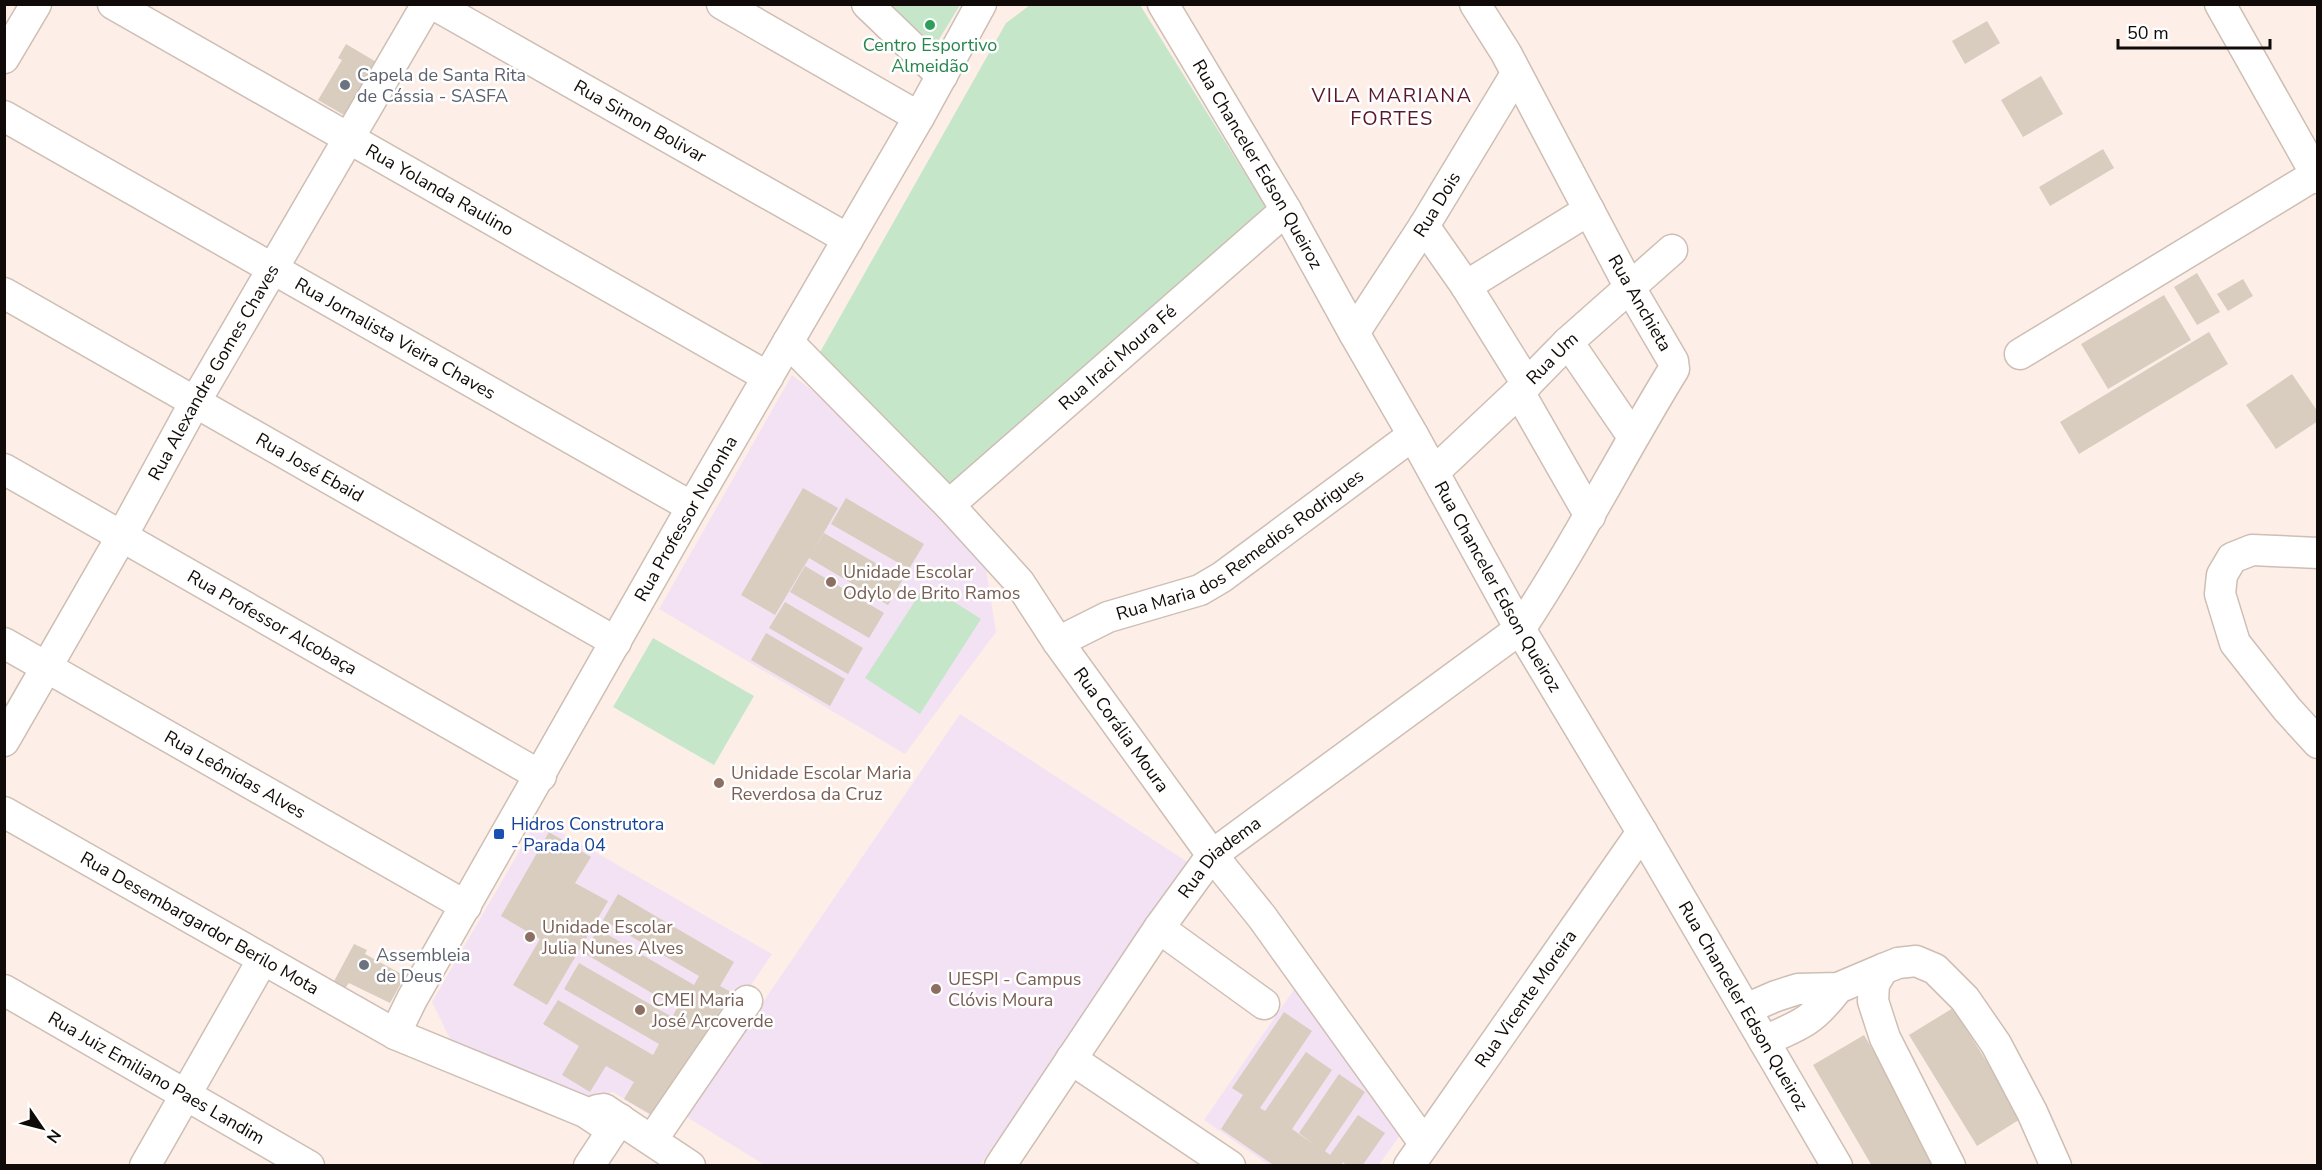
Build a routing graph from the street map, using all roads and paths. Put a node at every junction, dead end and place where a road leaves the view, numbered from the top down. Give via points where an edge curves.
1 (36, 4) edge
2 (113, 4) edge
3 (428, 4) edge
4 (433, 4) edge
5 (722, 4) edge
6 (867, 4) edge
7 (981, 4) edge
8 (1163, 4) edge
9 (1475, 4) edge
10 (2220, 4) edge
11 (4, 58) edge
12 (1516, 74) junction
13 (942, 76) junction
14 (4, 116) edge
15 (919, 117) junction
16 (350, 140) junction
17 (2316, 176) edge
18 (1286, 210) junction
19 (1588, 210) junction
20 (1424, 226) junction
21 (848, 239) junction
22 (1672, 250) dead end
23 (274, 269) junction
24 (1466, 286) junction
25 (1629, 286) junction
26 (4, 293) edge
27 (1354, 333) junction
28 (788, 342) junction
29 (1568, 342) junction
30 (2020, 354) dead end
31 (768, 377) junction
32 (1523, 388) junction
33 (195, 402) junction
34 (1413, 435) junction
35 (1633, 437) junction
36 (4, 469) edge
37 (1434, 472) junction
38 (949, 505) junction
39 (692, 507) junction
40 (1590, 516) junction
41 (122, 536) junction
42 (2318, 553) edge
43 (1520, 629) junction
44 (616, 642) junction
45 (1058, 642) junction
46 (4, 643) edge
47 (46, 666) junction
48 (4, 741) edge
49 (2318, 743) edge
50 (541, 776) junction
51 (4, 812) edge
52 (1642, 832) junction
53 (1212, 855) junction
54 (466, 906) junction
55 (1159, 928) junction
56 (263, 959) junction
57 (1883, 969) junction
58 (1838, 988) junction
59 (4, 990) edge
60 (417, 991) junction
61 (747, 1001) dead end
62 (1264, 1004) dead end
63 (1746, 1009) junction
64 (395, 1034) junction
65 (1764, 1041) junction
66 (437, 1052) junction
67 (1071, 1059) junction
68 (186, 1093) junction
69 (616, 1125) junction
70 (652, 1140) junction
71 (1417, 1154) edge
72 (146, 1166) edge
73 (309, 1166) edge
74 (589, 1166) edge
75 (690, 1166) edge
76 (999, 1166) edge
77 (1230, 1166) edge
78 (1837, 1166) edge
79 (1950, 1166) edge
80 (2056, 1166) edge

1 - 11 street
2 - 16 street, Rua Yolanda Raulino
3 - 16 street, Rua Alexandre Gomes Chaves
4 - 21 street, Rua Simon Bolivar
5 - 15 street
6 - 13 street
7 - 13 street, Rua Professor Noronha
8 - 18 street, Rua Chanceler Edson Queiroz
9 - 12 street, Rua Anchieta
10 - 17 street
12 - 19 street, Rua Anchieta
12 - 20 street, Rua Dois
13 - 15 street, Rua Professor Noronha
14 - 23 street, Rua Jornalista Vieira Chaves
15 - 21 street, Rua Professor Noronha
16 - 23 street, Rua Alexandre Gomes Chaves
16 - 31 street, Rua Yolanda Raulino
17 - 30 street
18 - 27 street, Rua Chanceler Edson Queiroz
18 - 38 street, Rua Iraci Moura Fé
19 - 24 street
19 - 25 street, Rua Anchieta
20 - 24 street
20 - 27 street, Rua Dois
21 - 28 street, Rua Professor Noronha
22 - 25 street, Rua Um
23 - 33 street, Rua Alexandre Gomes Chaves
23 - 39 street, Rua Jornalista Vieira Chaves
24 - 32 street
25 - 29 street, Rua Um
25 - 35 street, Rua Anchieta via 1674,369
26 - 33 street, Rua José Ebaid
27 - 34 street, Rua Chanceler Edson Queiroz
28 - 31 street, Rua Professor Noronha
28 - 38 street, Rua Corália Moura
29 - 32 street, Rua Um
29 - 35 street
31 - 39 street, Rua Professor Noronha
32 - 37 street, Rua Um
32 - 40 street
33 - 41 street, Rua Alexandre Gomes Chaves
33 - 44 street, Rua José Ebaid
34 - 37 street, Rua Chanceler Edson Queiroz
34 - 45 street, Rua Maria dos Remedios Rodrigues via 1235,569 1208,585 1166,602 1108,617
35 - 40 street, Rua Anchieta
36 - 41 street, Rua Professor Alcobaça
37 - 43 street, Rua Chanceler Edson Queiroz
38 - 45 street, Rua Corália Moura via 1019,582
39 - 44 street, Rua Professor Noronha
40 - 43 street, Rua Anchieta
41 - 47 street, Rua Alexandre Gomes Chaves
41 - 50 street, Rua Professor Alcobaça
42 - 49 street via 2252,550 2232,558 2222,574 2220,594 2235,643
43 - 52 street, Rua Chanceler Edson Queiroz
43 - 53 street, Rua Diadema
44 - 50 street, Rua Professor Noronha
45 - 53 street, Rua Corália Moura
46 - 47 street, Rua Leônidas Alves
47 - 48 street, Rua Alexandre Gomes Chaves
47 - 54 street, Rua Leônidas Alves
50 - 54 street, Rua Professor Noronha
51 - 56 street, Rua Desembargardor Berilo Mota
52 - 63 street, Rua Chanceler Edson Queiroz
52 - 71 street, Rua Vicente Moreira
53 - 55 street, Rua Diadema
53 - 71 street, Rua Corália Moura via 1262,917
54 - 60 street, Rua Professor Noronha
55 - 62 street
55 - 67 street, Rua Diadema
56 - 64 street, Rua Desembargardor Berilo Mota
56 - 68 street
57 - 58 street
57 - 79 street via 1874,984 1873,1001 1885,1038
57 - 80 street via 1916,962 1935,969 1965,999 1996,1044
58 - 63 street via 1798,989
58 - 65 street via 1807,1022
59 - 68 street, Rua Juiz Emiliano Paes Landim
60 - 64 street, Rua Professor Noronha
60 - 66 street via 415,1020
61 - 70 street
63 - 65 street, Rua Chanceler Edson Queiroz
64 - 66 street, Rua Desembargardor Berilo Mota
65 - 78 street, Rua Chanceler Edson Queiroz
66 - 69 street, Rua Desembargardor Berilo Mota
67 - 76 street, Rua Diadema
67 - 77 street
68 - 72 street
68 - 73 street, Rua Juiz Emiliano Paes Landim
69 - 70 street, Rua Desembargardor Berilo Mota
69 - 74 street
70 - 75 street, Rua Desembargardor Berilo Mota

